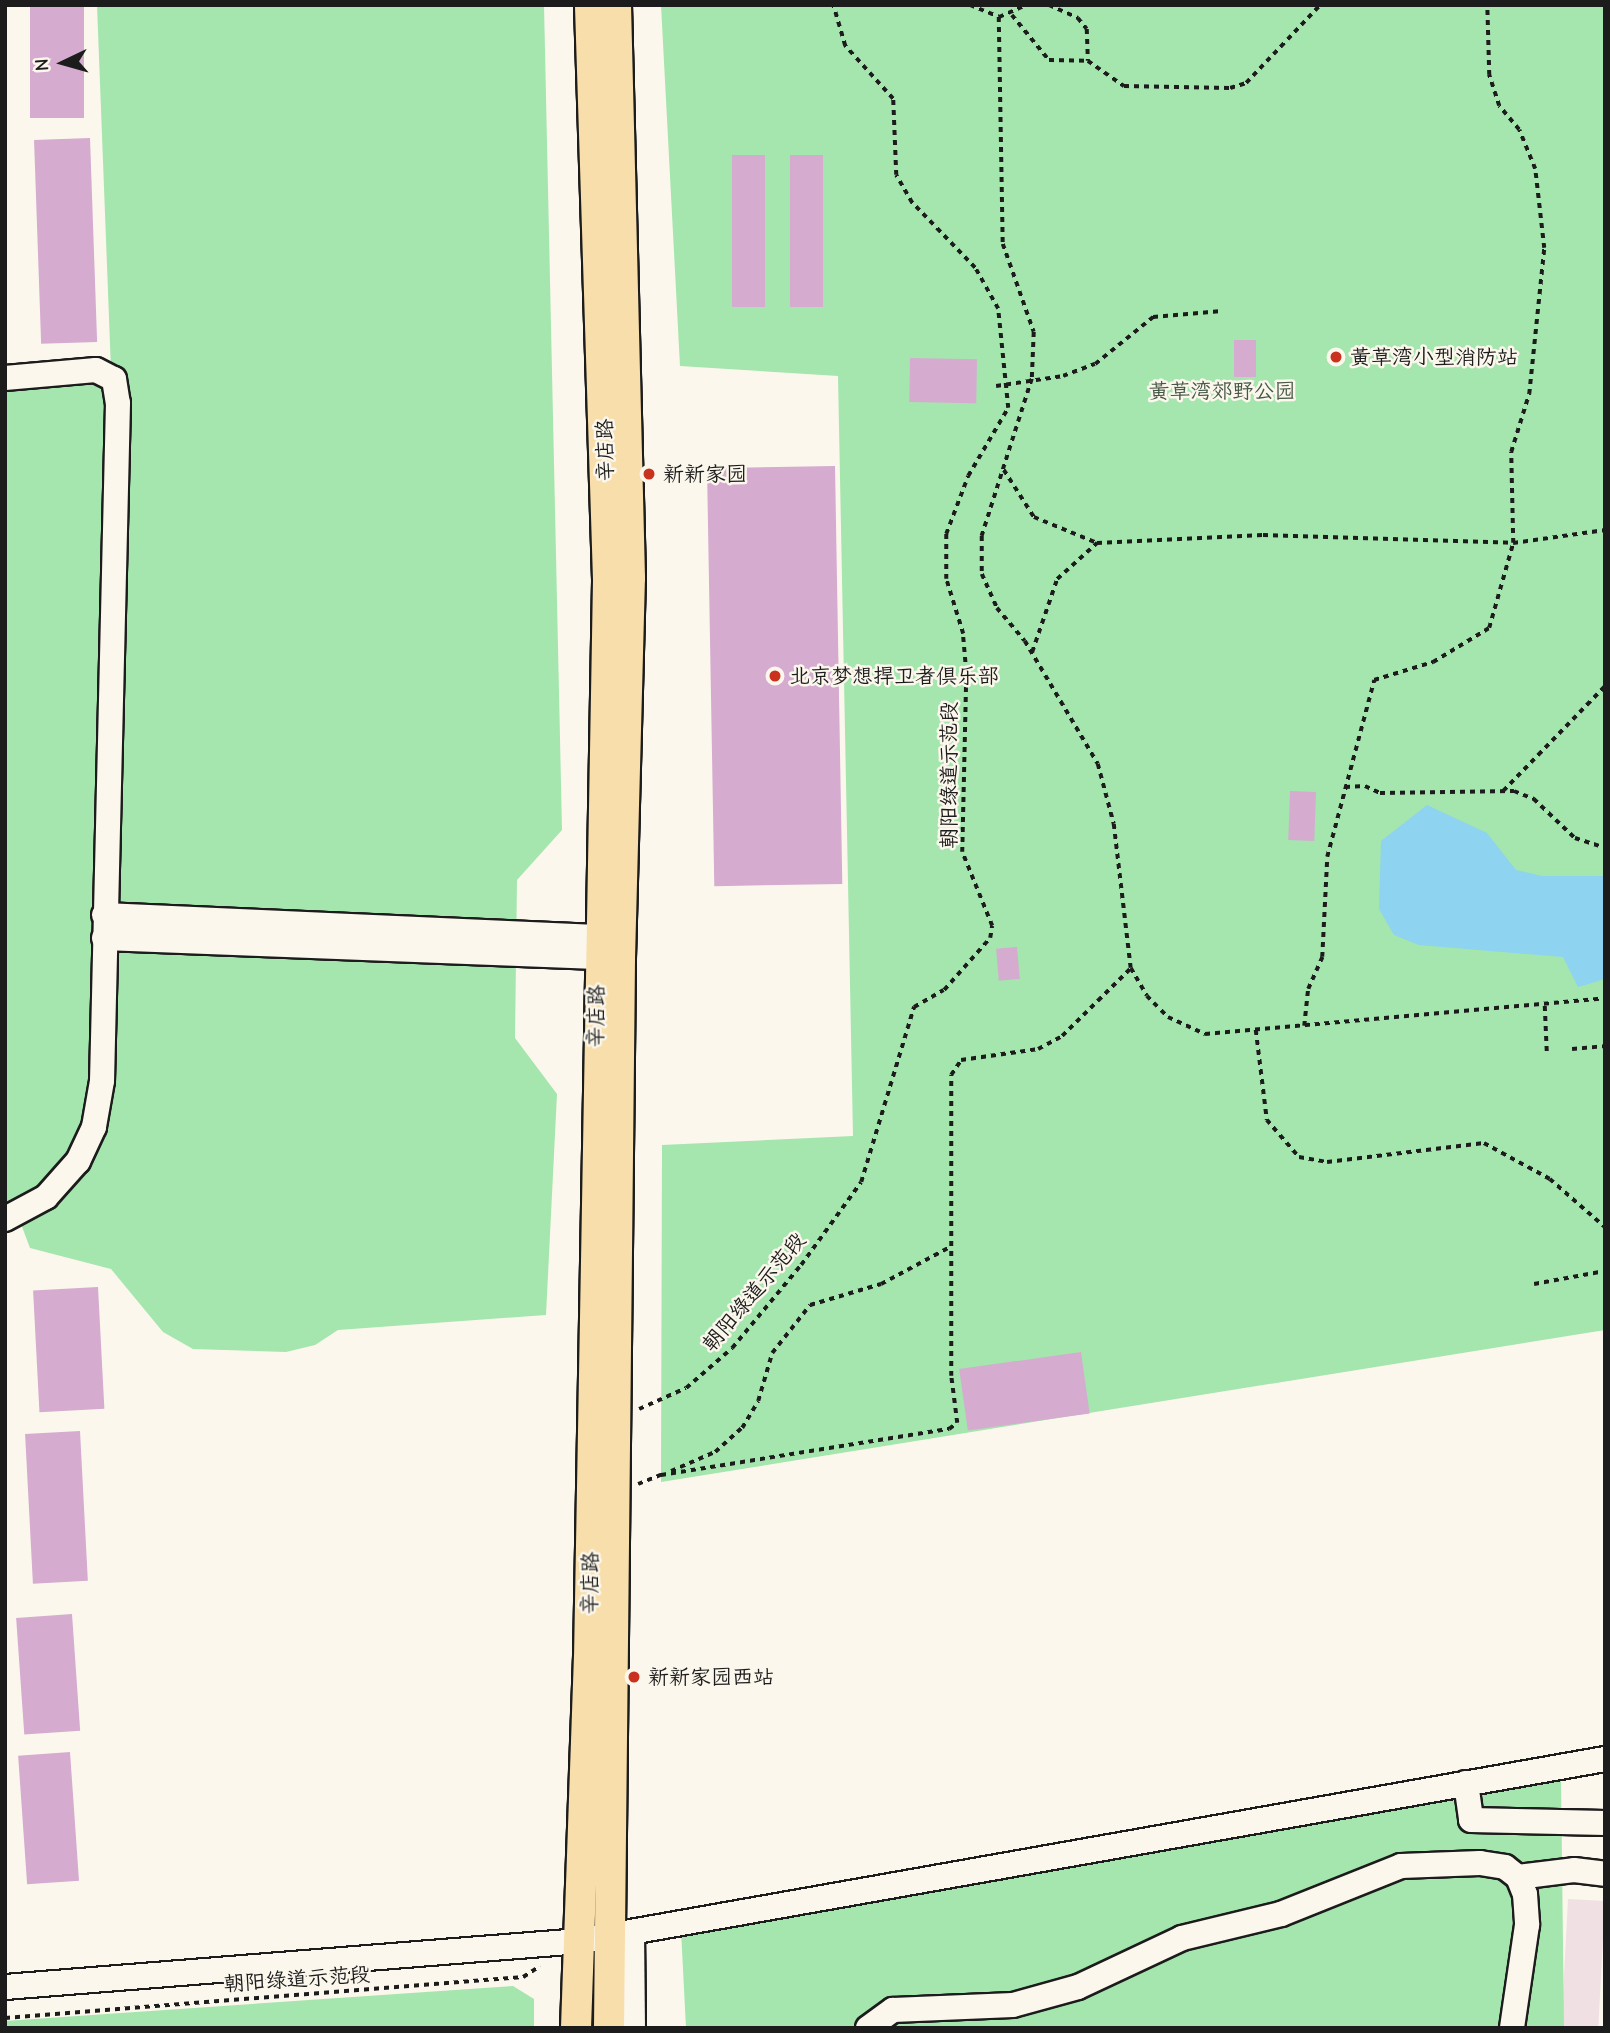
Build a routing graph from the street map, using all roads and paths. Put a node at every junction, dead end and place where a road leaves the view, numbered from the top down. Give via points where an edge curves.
1 (590, 5) edge
2 (616, 5) edge
3 (833, 5) edge
4 (970, 5) edge
5 (1026, 5) edge
6 (1049, 5) edge
7 (1320, 5) edge
8 (1487, 5) edge
9 (1012, 15) junction
10 (999, 17) junction
11 (1088, 61) junction
12 (1222, 312) dead end
13 (5, 378) edge
14 (1032, 379) junction
15 (1008, 385) junction
16 (996, 386) dead end
17 (1004, 470) junction
18 (1605, 530) edge
19 (1097, 542) junction
20 (1513, 543) junction
21 (1032, 652) junction
22 (1605, 686) edge
23 (1345, 787) junction
24 (1503, 792) junction
25 (1605, 848) edge
26 (104, 927) junction
27 (609, 947) junction
28 (1131, 968) junction
29 (1605, 998) edge
30 (1545, 1006) junction
31 (1304, 1026) junction
32 (1256, 1030) junction
33 (1605, 1046) edge
34 (1572, 1049) dead end
35 (1547, 1052) dead end
36 (5, 1219) edge
37 (1605, 1227) edge
38 (948, 1247) junction
39 (1605, 1271) edge
40 (1534, 1284) dead end
41 (617, 1419) junction
42 (661, 1475) junction
43 (617, 1493) junction
44 (1605, 1759) edge
45 (1466, 1783) junction
46 (1605, 1823) edge
47 (1605, 1874) edge
48 (1518, 1877) junction
49 (621, 1933) junction
50 (580, 1941) junction
51 (546, 1963) dead end
52 (5, 1987) edge
53 (5, 2018) edge
54 (576, 2028) edge
55 (609, 2028) edge
56 (633, 2028) edge
57 (868, 2028) edge
58 (1512, 2028) edge

1 - 27 main road, 辛店路 via 608,579
2 - 27 main road, 辛店路 via 630,552
3 - 15 path, 朝阳绿道示范段 via 845,46 893,99 896,175 912,203 975,268 998,309
4 - 10 path
5 - 9 path
6 - 11 path via 1078,18 1087,29
7 - 11 path via 1246,83 1230,88 1124,86
8 - 20 path via 1489,75 1499,106 1519,130 1535,169 1544,248 1529,394 1511,452
9 - 10 path
9 - 11 path via 1049,60
10 - 14 path via 1003,244 1034,332
12 - 14 path via 1153,317 1095,364
13 - 26 street via 96,370 114,379 118,403
14 - 15 path
14 - 17 path
15 - 16 path
15 - 41 path, 朝阳绿道示范段 via 1008,408 968,476 946,534 946,579 963,634 966,672 962,852 992,926 990,938 944,990 914,1007 861,1182 801,1265 732,1348 686,1388
17 - 19 path via 1034,517
17 - 21 path via 982,536 982,574 997,608
18 - 20 path
19 - 20 path via 1263,535
19 - 21 path via 1057,579
20 - 23 path via 1489,628 1433,662 1374,680
21 - 28 path via 1098,764 1114,824
22 - 24 path
23 - 24 path via 1365,786 1380,793
23 - 31 path via 1327,857 1321,957 1308,989
24 - 25 path via 1534,799 1574,838
26 - 27 street
26 - 36 street via 102,1081 94,1127 78,1161 46,1196
27 - 41 main road, 辛店路
27 - 50 main road, 辛店路
28 - 32 path via 1147,996 1168,1017 1205,1034
28 - 38 path via 1062,1036 1038,1049 961,1060 951,1075
29 - 30 path
30 - 31 path
30 - 35 path
31 - 32 path
32 - 37 path via 1259,1084 1267,1120 1299,1157 1327,1162 1437,1145 1484,1143 1550,1179
33 - 34 path
38 - 42 path via 881,1284 810,1305 772,1353 758,1401 742,1428 715,1452
38 - 42 path via 957,1423 950,1429
39 - 40 path
41 - 43 main road, 辛店路
42 - 43 path
43 - 49 main road, 辛店路
44 - 45 street
45 - 46 street via 1471,1820
45 - 49 street
47 - 48 street via 1574,1870
48 - 57 street via 1505,1867 1480,1863 1401,1866 1281,1914 1182,1938 1078,1987 1013,2005 893,2010
48 - 58 street via 1527,1925
49 - 50 street
49 - 55 main road, 辛店路
49 - 56 street
50 - 52 street
50 - 54 main road, 辛店路
51 - 53 path, 朝阳绿道示范段 via 523,1978

